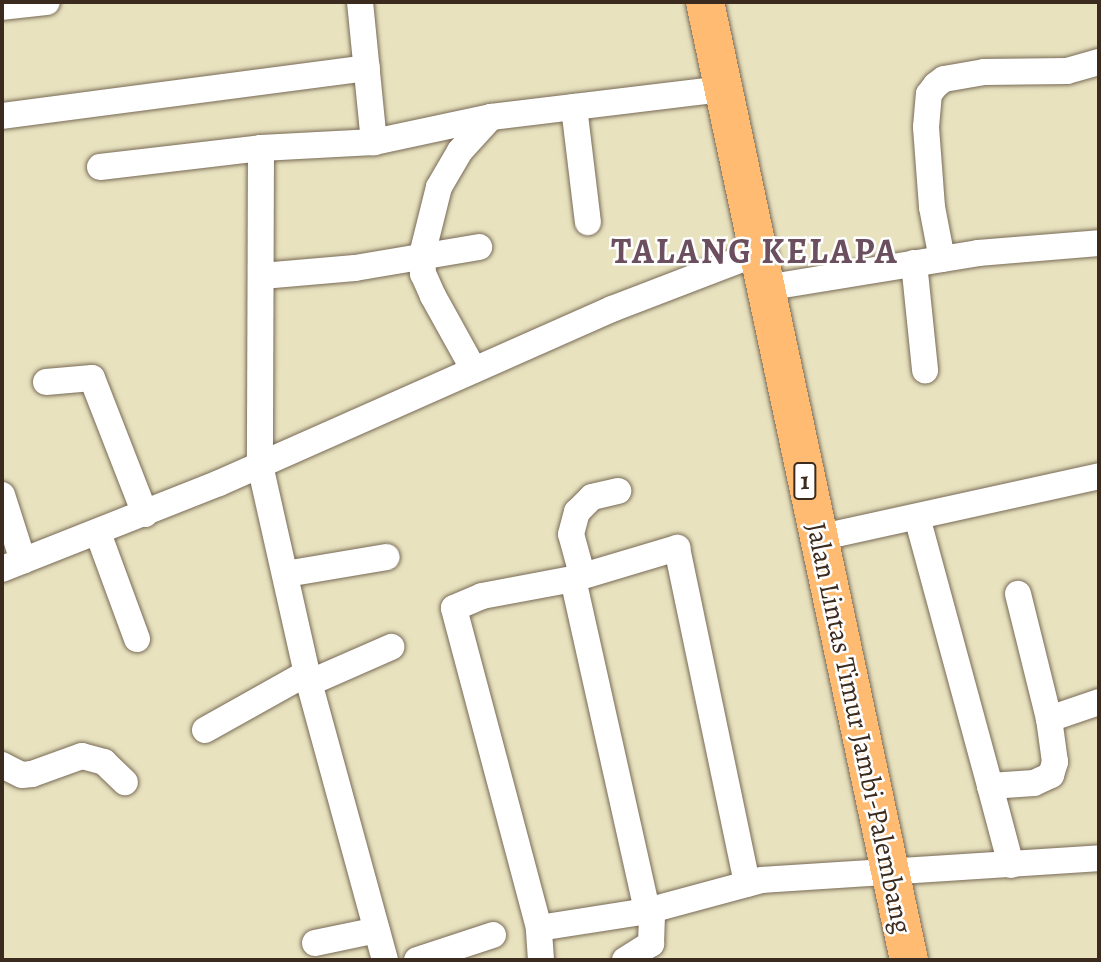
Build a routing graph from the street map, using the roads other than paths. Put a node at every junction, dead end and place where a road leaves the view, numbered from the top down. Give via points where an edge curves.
1 (47, 2) edge
2 (360, 2) edge
3 (705, 2) edge
4 (2, 7) edge
5 (1099, 62) edge
6 (368, 68) junction
7 (721, 89) junction
8 (574, 107) junction
9 (2, 116) edge
10 (491, 117) junction
11 (374, 142) junction
12 (261, 148) junction
13 (100, 167) dead end
14 (588, 222) dead end
15 (1099, 243) edge
16 (479, 247) dead end
17 (422, 255) junction
18 (942, 259) junction
19 (914, 264) junction
20 (761, 270) junction
21 (262, 276) junction
22 (474, 370) junction
23 (925, 370) dead end
24 (46, 382) dead end
25 (260, 465) junction
26 (1099, 476) edge
27 (618, 491) dead end
28 (2, 495) edge
29 (145, 514) junction
30 (917, 517) junction
31 (98, 533) junction
32 (818, 538) junction
33 (387, 557) dead end
34 (12, 565) edge
35 (286, 573) junction
36 (578, 576) junction
37 (1018, 594) dead end
38 (137, 639) dead end
39 (391, 647) dead end
40 (308, 678) junction
41 (1099, 702) edge
42 (1049, 719) junction
43 (205, 730) dead end
44 (2, 765) edge
45 (125, 782) dead end
46 (990, 786) junction
47 (1099, 858) edge
48 (1011, 865) junction
49 (887, 868) junction
50 (747, 884) junction
51 (650, 910) junction
52 (539, 928) junction
53 (376, 930) junction
54 (492, 935) dead end
55 (316, 943) dead end
56 (385, 960) edge
57 (417, 960) edge
58 (541, 960) edge
59 (625, 960) edge
60 (909, 960) edge

1 - 4 street
2 - 6 street
3 - 7 highway, Jalan Lintas Timur Jambi-Palembang / 1
5 - 18 street via 1068,71 984,72 944,79 936,85 926,107 926,127 932,207
6 - 9 street
6 - 11 street
7 - 8 street
7 - 20 highway, Jalan Lintas Timur Jambi-Palembang / 1
8 - 10 street
8 - 14 street
10 - 11 street
10 - 17 street via 460,151 439,187
11 - 12 street
12 - 13 street
12 - 21 street
15 - 18 street
16 - 17 street
17 - 21 street via 355,268
17 - 22 street via 423,274
18 - 19 street
19 - 20 street
19 - 23 street
20 - 22 street via 612,309
20 - 32 highway, Jalan Lintas Timur Jambi-Palembang / 1
21 - 25 street
22 - 25 street
24 - 29 street via 92,378
25 - 29 street
25 - 35 street
26 - 30 street
27 - 36 street via 592,497 577,512 570,534
28 - 34 street
29 - 31 street
30 - 32 street
30 - 46 street
31 - 34 street
31 - 38 street
32 - 49 highway, Jalan Lintas Timur Jambi-Palembang / 1
33 - 35 street
35 - 40 street
36 - 50 street via 677,548
36 - 51 street
36 - 52 street via 482,596 454,608
37 - 42 street
39 - 40 street
40 - 43 street
40 - 53 street
41 - 42 street
42 - 46 street via 1055,762 1051,775 1034,783
44 - 45 street via 22,775 32,774 82,756 104,762
46 - 48 street
47 - 48 street via 1040,858
48 - 49 street
49 - 50 street
49 - 60 highway, Jalan Lintas Timur Jambi-Palembang / 1
50 - 51 street
51 - 52 street
51 - 59 street via 651,944
52 - 58 street
53 - 55 street
53 - 56 street
54 - 57 street

